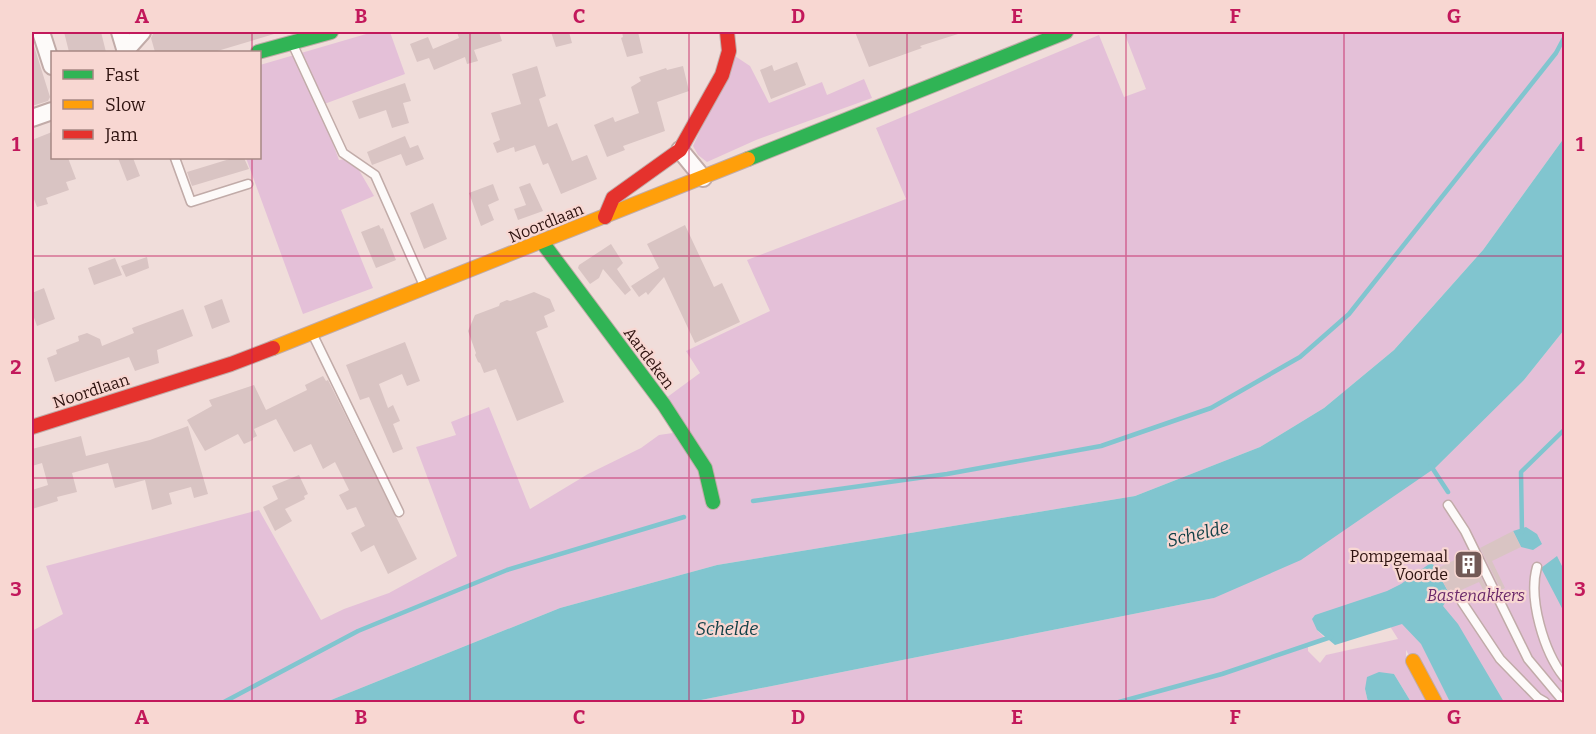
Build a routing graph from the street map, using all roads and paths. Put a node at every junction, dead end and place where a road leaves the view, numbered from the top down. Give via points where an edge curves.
1 (41, 32) edge
2 (120, 32) edge
3 (142, 32) edge
4 (331, 32) edge
5 (727, 32) edge
6 (1066, 32) edge
7 (292, 43) junction
8 (125, 51) edge
9 (126, 51) edge
10 (261, 51) edge
11 (51, 63) edge
12 (51, 111) edge
13 (32, 118) edge
14 (680, 150) junction
15 (175, 159) edge
16 (703, 178) junction
17 (249, 184) dead end
18 (605, 217) junction
19 (542, 242) junction
20 (425, 288) junction
21 (312, 332) junction
22 (32, 428) edge
23 (713, 502) dead end
24 (1448, 505) dead end
25 (399, 512) dead end
26 (1537, 567) dead end
27 (1462, 602) dead end
28 (1413, 661) dead end
29 (1564, 677) edge
30 (1435, 702) edge
31 (1545, 702) edge
32 (1564, 702) edge

1 - 11 street
2 - 8 street
3 - 9 street
4 - 7 street
5 - 14 street via 729,51 722,75
6 - 16 street, Noordlaan
7 - 10 street
7 - 20 lane via 343,153 375,176
12 - 13 street
14 - 16 street
14 - 18 street via 613,198
15 - 17 lane via 191,202
16 - 18 street, Noordlaan
18 - 19 street, Noordlaan
19 - 20 street, Noordlaan
19 - 23 street, Aardeken via 664,405 705,468
20 - 21 street, Noordlaan
21 - 22 street, Noordlaan via 231,364
21 - 25 lane
24 - 32 lane via 1465,531 1528,659
26 - 29 lane via 1533,583 1537,614 1555,666
27 - 31 lane via 1500,659
28 - 30 street

